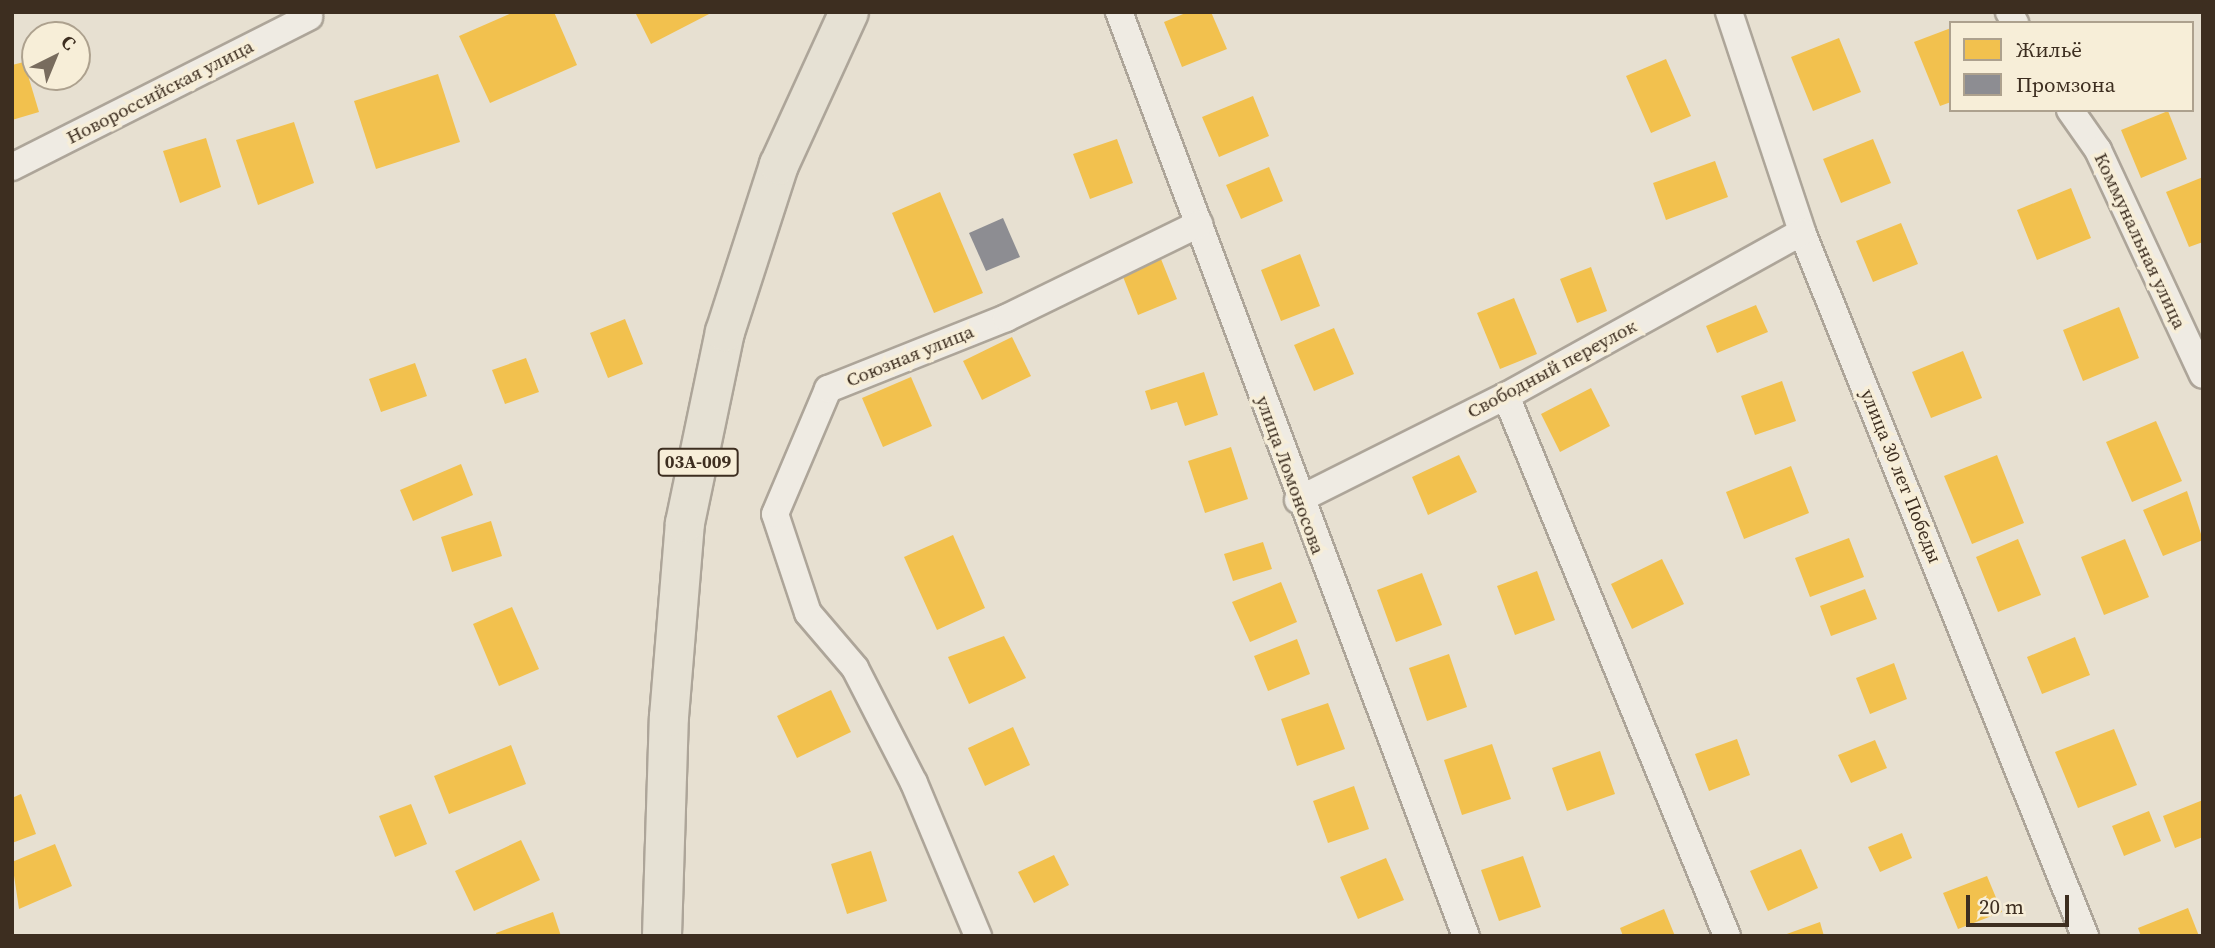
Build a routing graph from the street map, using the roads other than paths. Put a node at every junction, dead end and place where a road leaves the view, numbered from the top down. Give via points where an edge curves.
1 (849, 12) edge
2 (1119, 12) edge
3 (1731, 13) edge
4 (309, 17) dead end
5 (2071, 112) edge
6 (12, 167) edge
7 (1199, 224) junction
8 (1802, 232) junction
9 (2203, 375) edge
10 (1506, 396) junction
11 (1298, 500) junction
12 (662, 936) edge
13 (978, 936) edge
14 (1466, 936) edge
15 (1727, 936) edge
16 (2085, 936) edge

1 - 12 main road, 03А-009 via 779,165 725,332 685,523 669,717
2 - 7 street, улица Ломоносова
3 - 8 street, улица 30 лет Победы
4 - 6 street, Новороссийская улица
5 - 9 street, Коммунальная улица via 2098,150
7 - 11 street, улица Ломоносова
7 - 13 street, Союзная улица via 1006,318 828,389 775,514 808,613 855,668 914,783
8 - 10 street, Свободный переулок
8 - 16 street, улица 30 лет Победы
10 - 11 street, Свободный переулок
10 - 15 street
11 - 14 street, улица Ломоносова

